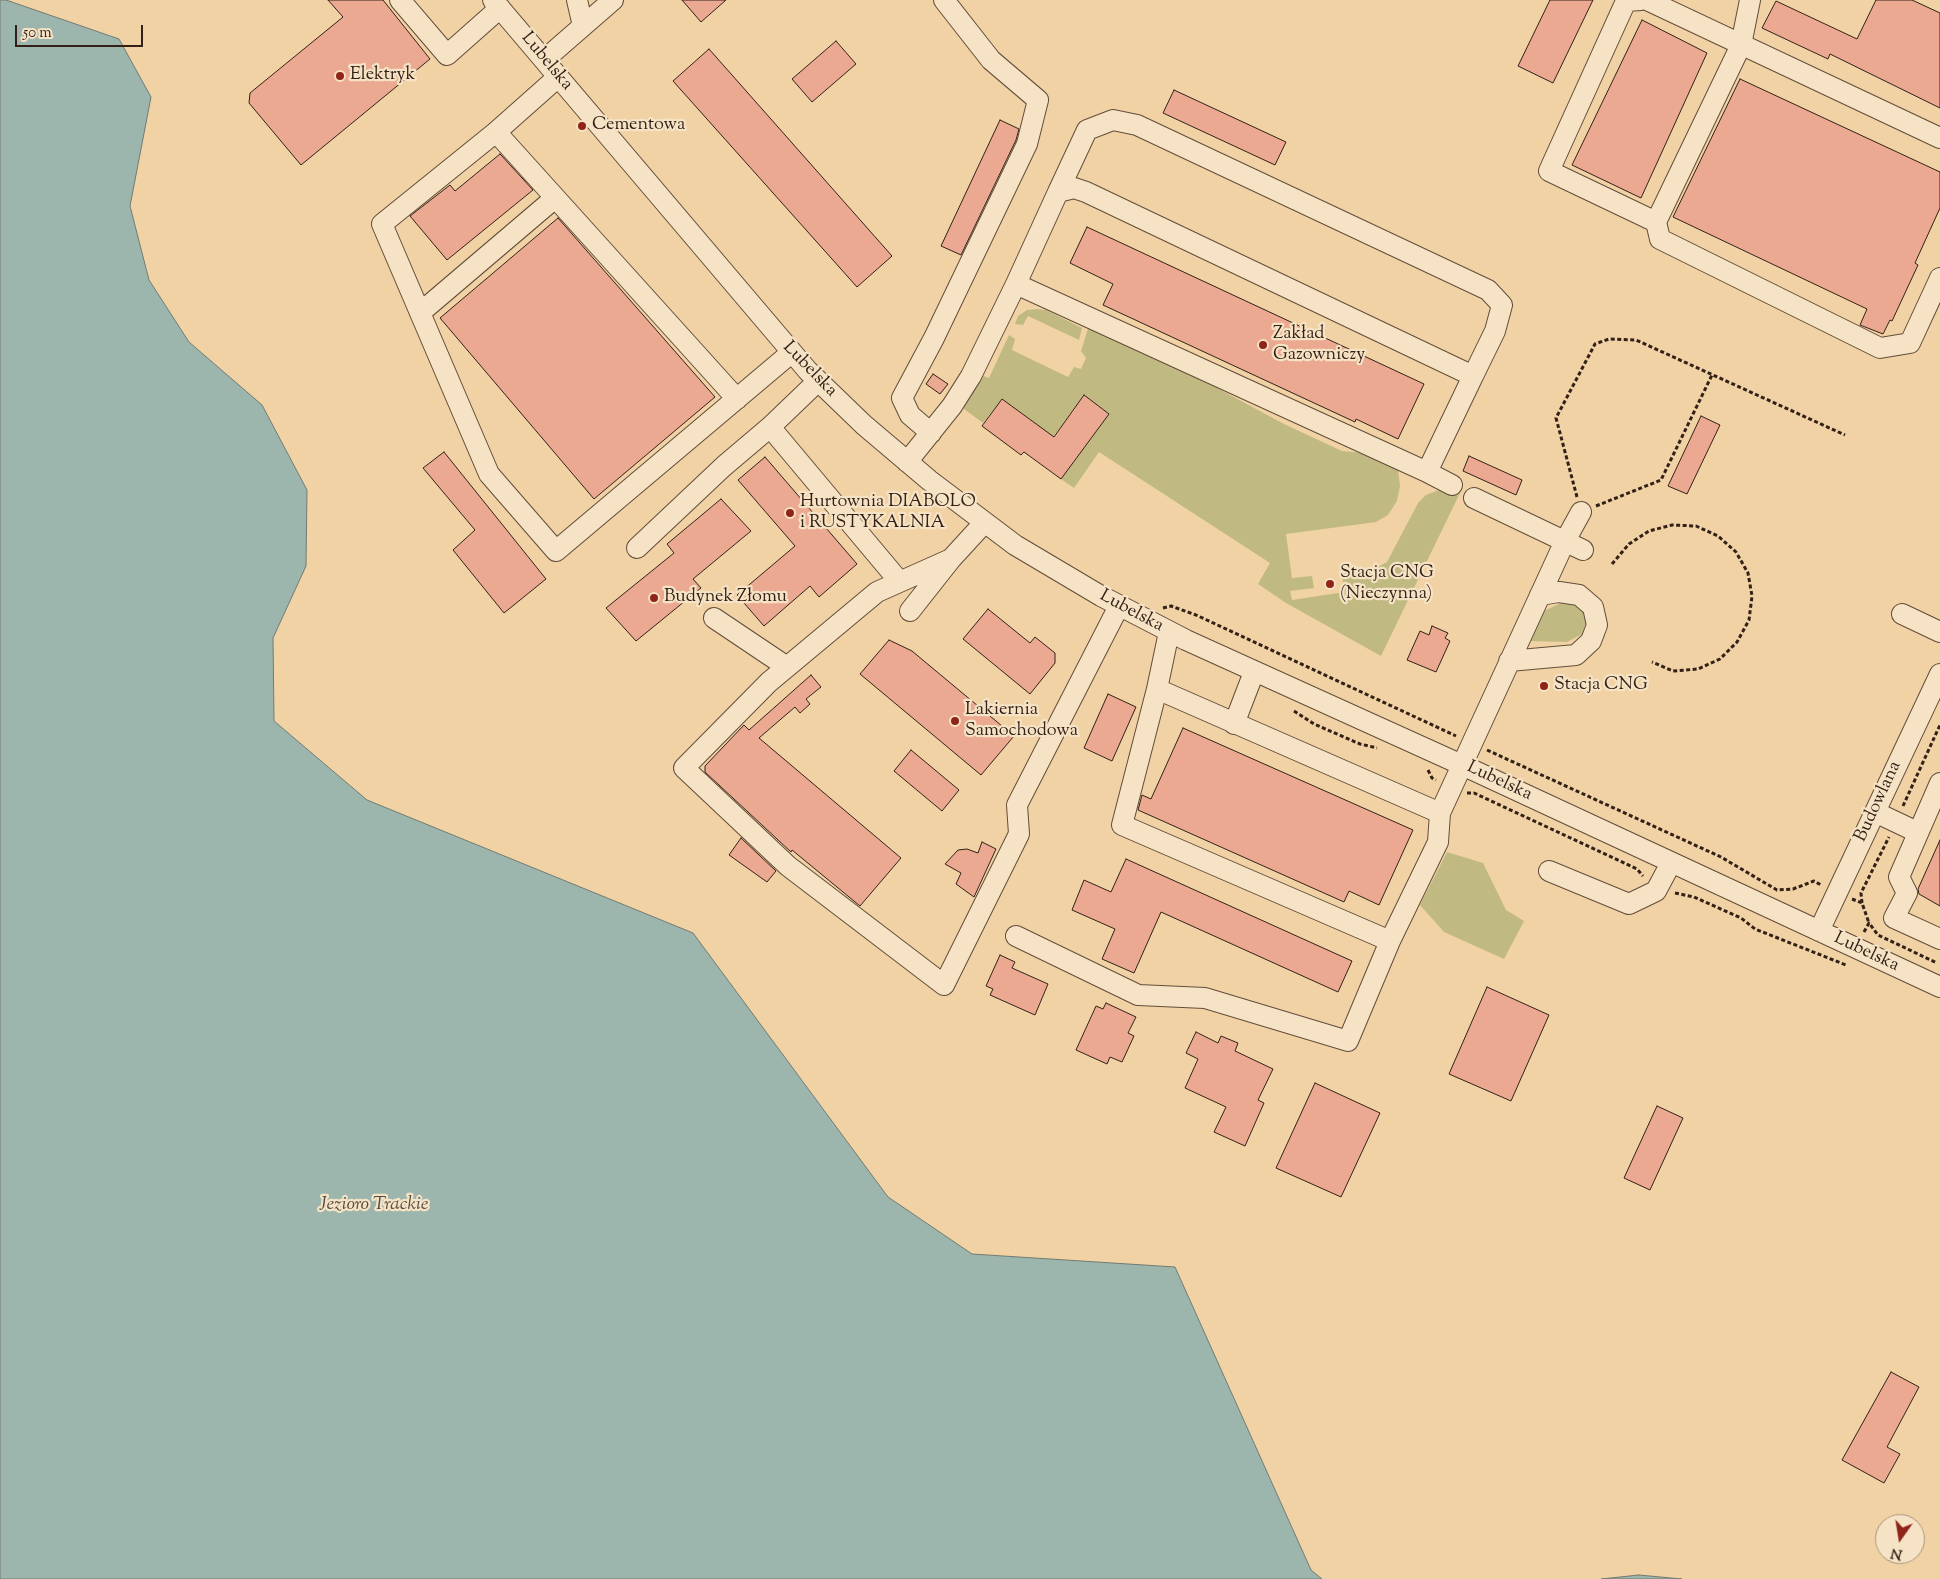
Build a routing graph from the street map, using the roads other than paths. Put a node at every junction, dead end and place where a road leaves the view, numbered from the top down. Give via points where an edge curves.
1 (400, 0) edge
2 (577, 0) edge
3 (613, 0) edge
4 (944, 0) edge
5 (1641, 0) edge
6 (1647, 0) edge
7 (1750, 0) edge
8 (496, 4) edge
9 (583, 26) junction
10 (1742, 45) junction
11 (544, 60) junction
12 (558, 77) junction
13 (496, 132) junction
14 (1940, 138) edge
15 (1058, 192) junction
16 (556, 198) junction
17 (1656, 222) junction
18 (1940, 278) edge
19 (1016, 284) junction
20 (420, 312) junction
21 (791, 353) junction
22 (1473, 376) junction
23 (818, 381) junction
24 (737, 399) junction
25 (770, 427) junction
26 (931, 433) junction
27 (907, 462) junction
28 (1427, 472) junction
29 (1452, 485) dead end
30 (1474, 498) dead end
31 (1581, 512) road end
32 (984, 523) junction
33 (1565, 541) junction
34 (637, 548) dead end
35 (1583, 550) dead end
36 (951, 560) junction
37 (898, 581) junction
38 (1540, 595) junction
39 (1119, 606) junction
40 (910, 611) dead end
41 (1902, 614) dead end
42 (714, 618) dead end
43 (1169, 632) junction
44 (1940, 632) edge
45 (1510, 661) junction
46 (786, 667) junction
47 (1254, 672) junction
48 (1938, 684) edge
49 (1156, 689) junction
50 (1234, 724) junction
51 (1462, 765) junction
52 (1940, 783) edge
53 (1875, 812) junction
54 (1440, 813) junction
55 (1917, 832) junction
56 (1671, 863) junction
57 (1549, 871) dead end
58 (1818, 931) junction
59 (1016, 936) dead end
60 (1940, 939) edge
61 (1390, 941) junction
62 (1940, 987) edge

1 - 8 street via 447,54
2 - 9 street
3 - 9 street
4 - 26 street via 991,60 1038,100 1027,144 902,398 910,415
5 - 17 street via 1626,1 1549,171
6 - 10 street
7 - 10 street
8 - 11 street, Lubelska
9 - 11 street
10 - 14 street
10 - 17 street
11 - 12 street, Lubelska
12 - 13 street
12 - 21 street, Lubelska
13 - 16 street
13 - 20 street via 382,224
15 - 19 street
15 - 22 street via 1074,188 1086,192
15 - 22 street via 1087,130 1113,120 1137,126 1488,290 1502,305 1496,331
16 - 20 street
16 - 24 street
17 - 18 street via 1660,239 1880,348 1910,343
19 - 26 street via 971,376
19 - 28 street
20 - 24 street via 489,474 556,551
21 - 23 street, Lubelska
21 - 24 street
22 - 28 street
23 - 25 street
23 - 27 street, Lubelska
25 - 34 street
25 - 37 street
26 - 27 street
27 - 32 street, Lubelska
28 - 29 street
30 - 33 street
31 - 33 street
32 - 36 street
32 - 39 street, Lubelska
33 - 35 street
33 - 38 street
36 - 37 street
36 - 40 street
37 - 46 street via 877,592
38 - 45 street
38 - 45 street via 1559,592 1579,595 1593,607 1597,625 1591,641 1576,655
39 - 43 street, Lubelska
39 - 46 street via 1017,805 1019,834 944,984 788,866 684,768
41 - 44 street
42 - 46 street
43 - 47 street, Lubelska
43 - 49 street
45 - 51 street
47 - 50 street
47 - 51 street, Lubelska
48 - 53 street, Budowlana
49 - 50 street
49 - 61 street via 1122,825
50 - 54 street
51 - 54 street
51 - 56 street, Lubelska
52 - 55 street
53 - 55 street
53 - 58 street, Budowlana
54 - 61 street via 1438,842
55 - 60 street via 1899,877 1907,893 1894,918
56 - 57 street via 1656,891 1629,904
56 - 58 street, Lubelska
58 - 62 street, Lubelska
59 - 61 street via 1138,995 1206,998 1348,1041

